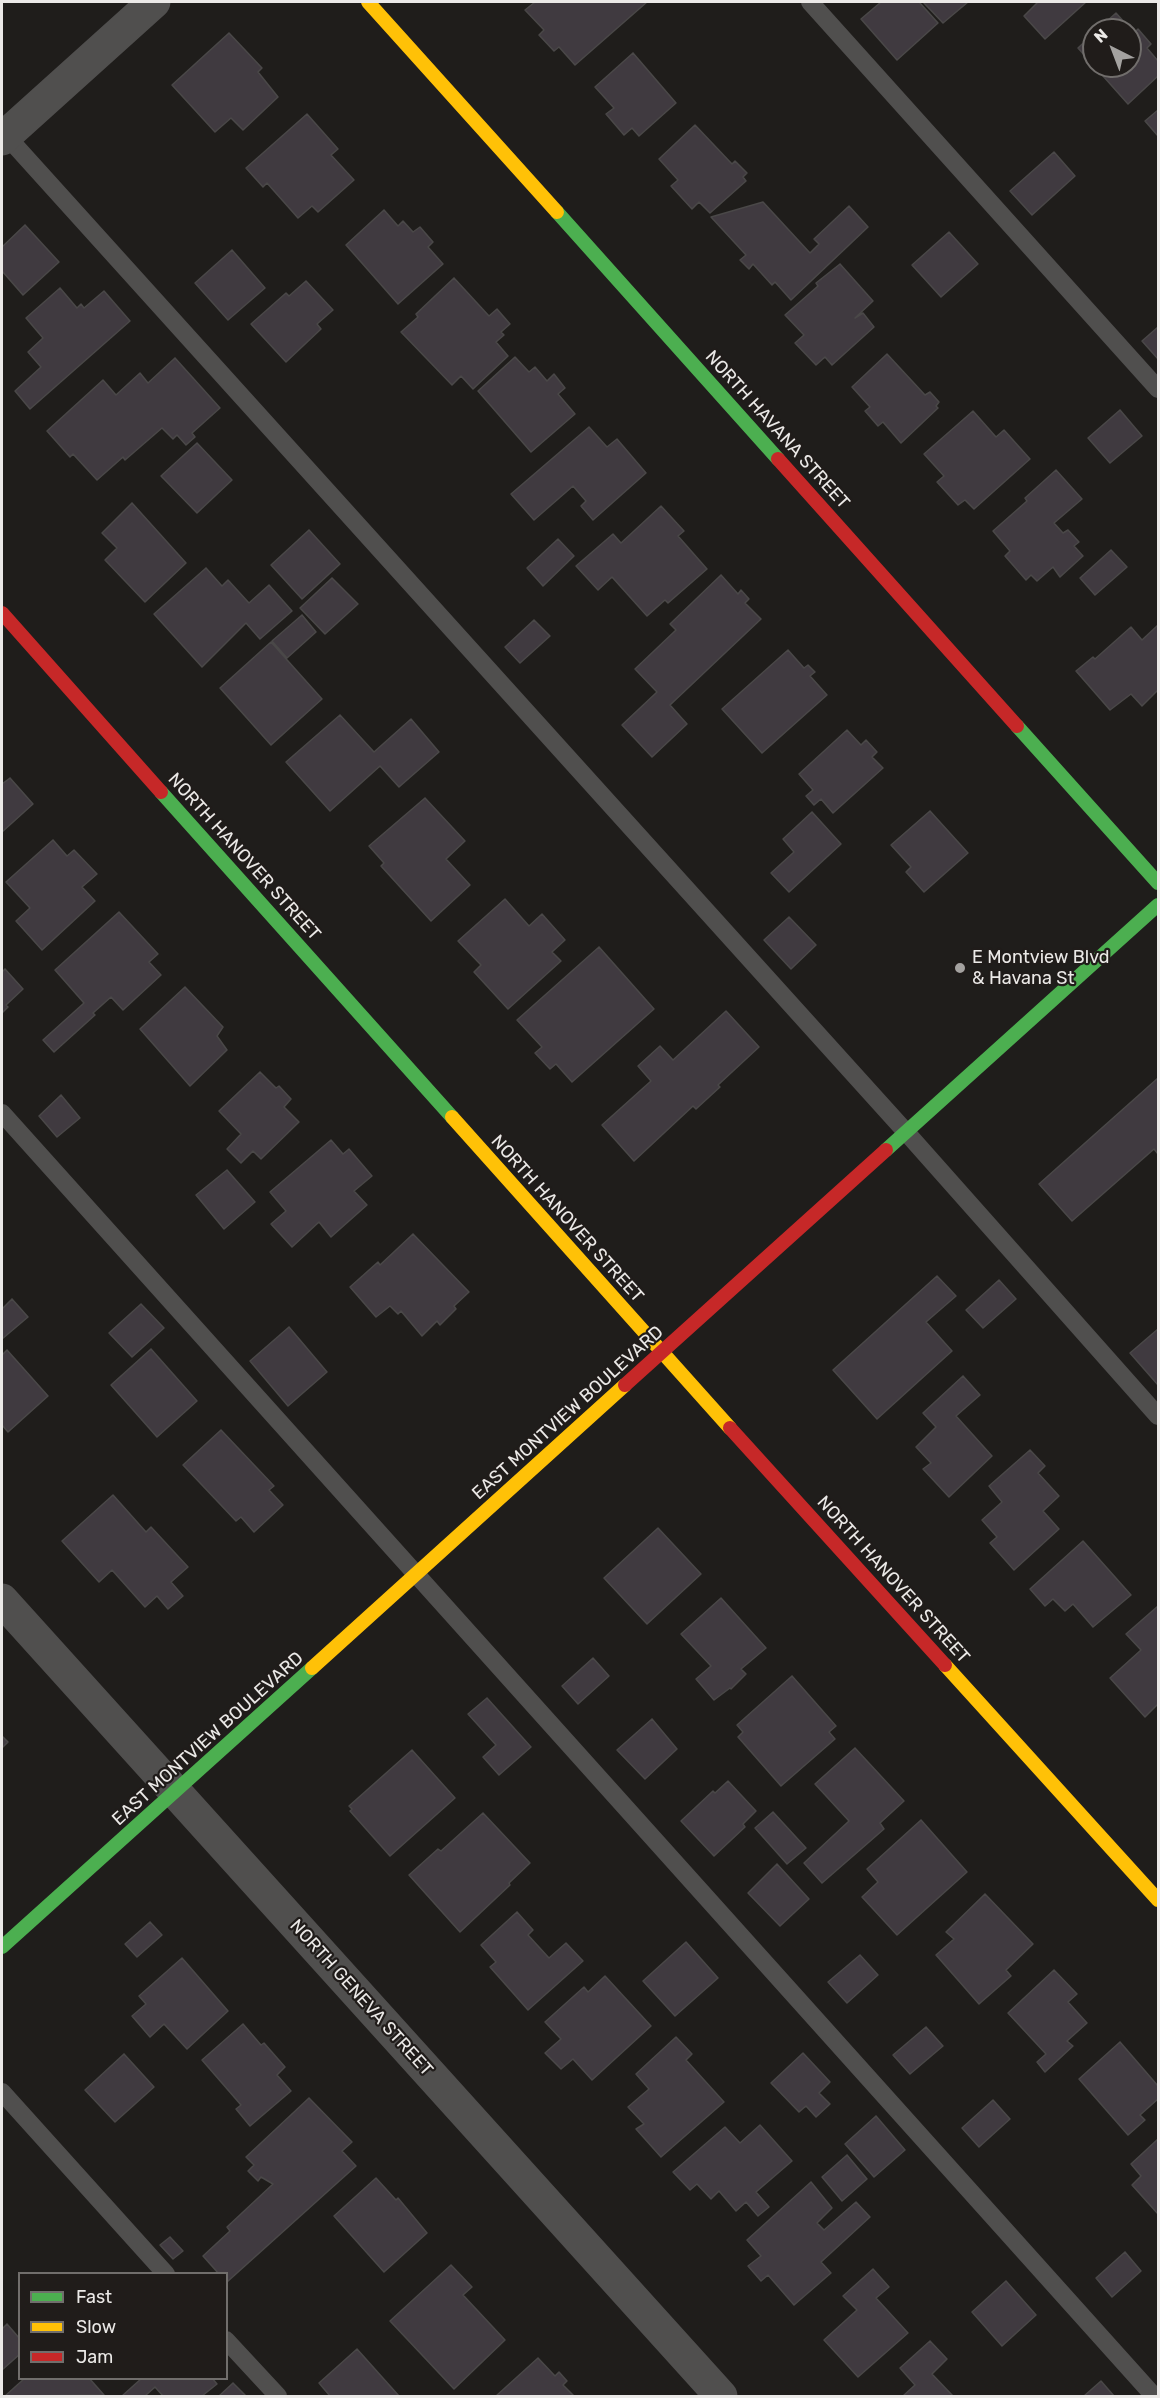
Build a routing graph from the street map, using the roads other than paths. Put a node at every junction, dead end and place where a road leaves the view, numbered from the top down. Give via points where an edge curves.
1 (154, 2) edge
2 (368, 2) edge
3 (810, 2) edge
4 (3, 135) edge
5 (1158, 389) edge
6 (2, 613) edge
7 (1158, 883) edge
8 (1158, 905) edge
9 (2, 1113) edge
10 (906, 1132) junction
11 (662, 1353) junction
12 (1158, 1416) edge
13 (417, 1574) junction
14 (2, 1600) edge
15 (175, 1792) junction
16 (1158, 1900) edge
17 (2, 1947) edge
18 (2, 2092) edge
19 (164, 2272) edge
20 (228, 2342) edge
21 (278, 2397) edge
22 (722, 2397) edge
23 (1154, 2397) edge

1 - 4 street
2 - 7 street, NORTH HAVANA STREET
3 - 5 lane
4 - 10 lane
6 - 11 street, NORTH HANOVER STREET
8 - 10 street, EAST MONTVIEW BOULEVARD
9 - 13 lane
10 - 11 street, EAST MONTVIEW BOULEVARD
10 - 12 lane
11 - 13 street, EAST MONTVIEW BOULEVARD
11 - 16 street, NORTH HANOVER STREET
13 - 15 street, EAST MONTVIEW BOULEVARD
13 - 23 lane
14 - 15 street, NORTH GENEVA STREET
15 - 17 street, EAST MONTVIEW BOULEVARD
15 - 22 street, NORTH GENEVA STREET
18 - 19 lane
20 - 21 lane

